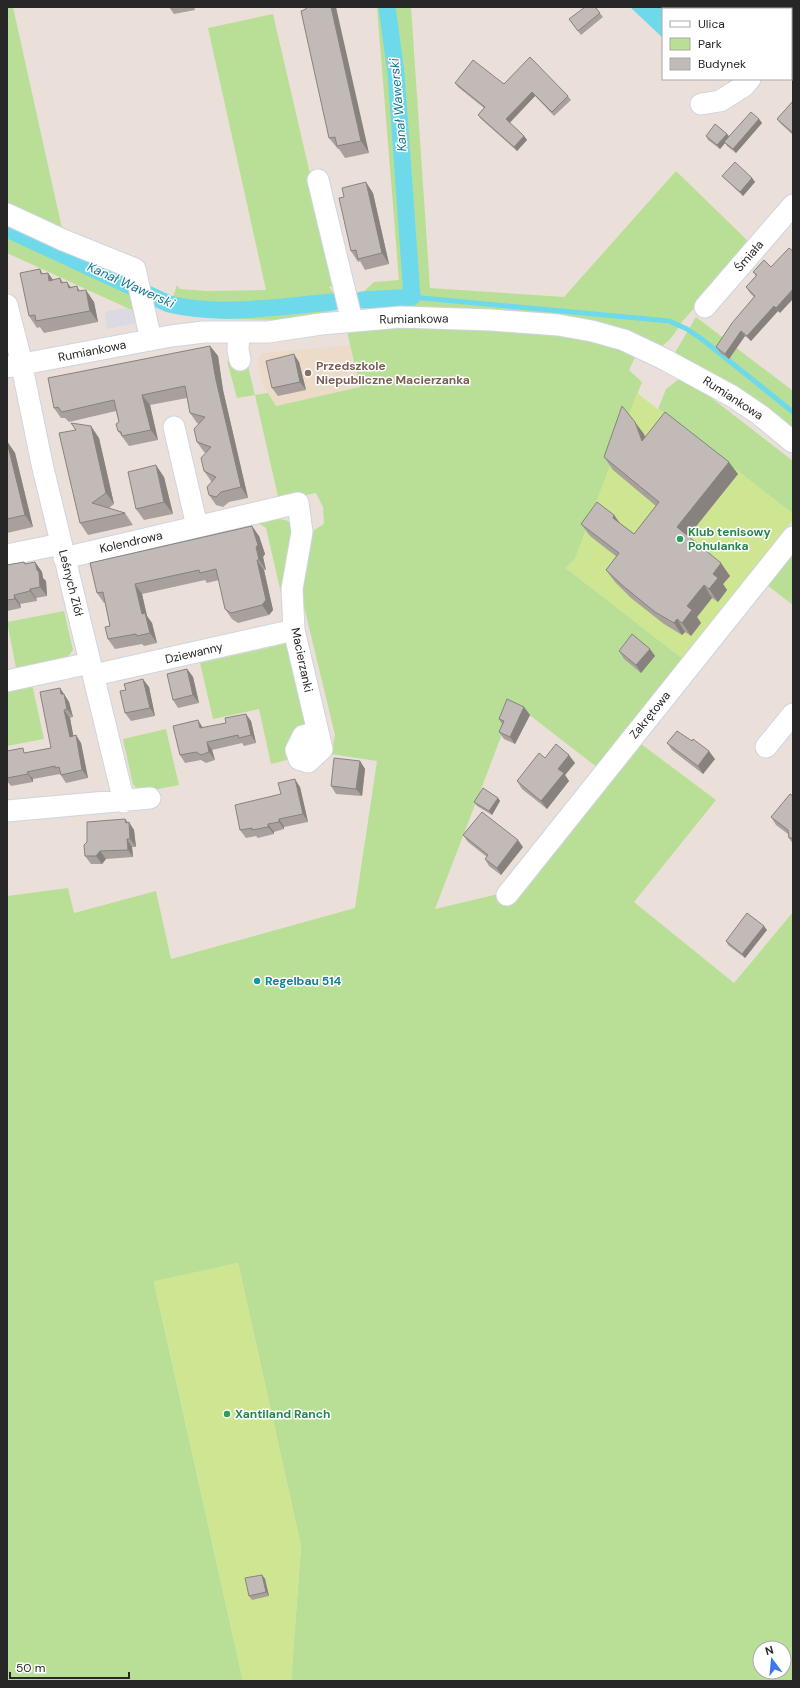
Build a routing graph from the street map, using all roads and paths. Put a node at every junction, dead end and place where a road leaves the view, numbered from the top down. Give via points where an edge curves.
1 (749, 80) edge
2 (701, 104) dead end
3 (318, 180) dead end
4 (793, 205) edge
5 (7, 214) edge
6 (7, 305) edge
7 (705, 307) dead end
8 (352, 321) junction
9 (239, 333) junction
10 (151, 340) junction
11 (240, 360) dead end
12 (14, 366) edge
13 (174, 427) dead end
14 (793, 442) edge
15 (298, 504) joint
16 (197, 526) junction
17 (793, 537) edge
18 (63, 551) junction
19 (7, 555) edge
20 (294, 630) junction
21 (92, 669) junction
22 (7, 681) edge
23 (793, 714) edge
24 (766, 747) dead end
25 (308, 762) dead end
26 (150, 798) dead end
27 (124, 802) junction
28 (7, 811) edge
29 (507, 895) dead end

1 - 2 street via 720,101
3 - 8 street
4 - 7 street, Śmiała
5 - 10 street via 135,269
6 - 12 street, Leśnych Ziół
8 - 9 street, Rumiankowa via 268,332
8 - 14 street, Rumiankowa via 401,317 450,318 558,325 592,331 624,340 699,377 760,415
9 - 10 street, Rumiankowa via 204,332
9 - 11 street
10 - 12 street, Rumiankowa
12 - 18 street, Leśnych Ziół
13 - 16 street
15 - 16 street, Kolendrowa
15 - 20 street, Macierzanki via 302,532 292,589
16 - 18 street, Kolendrowa
17 - 29 street, Zakrętowa
18 - 19 street, Kolendrowa
18 - 21 street, Leśnych Ziół
20 - 21 street, Dziewanny
20 - 25 street, Macierzanki via 322,749
21 - 22 street, Dziewanny
21 - 27 street, Leśnych Ziół
23 - 24 street
26 - 27 street
27 - 28 street

